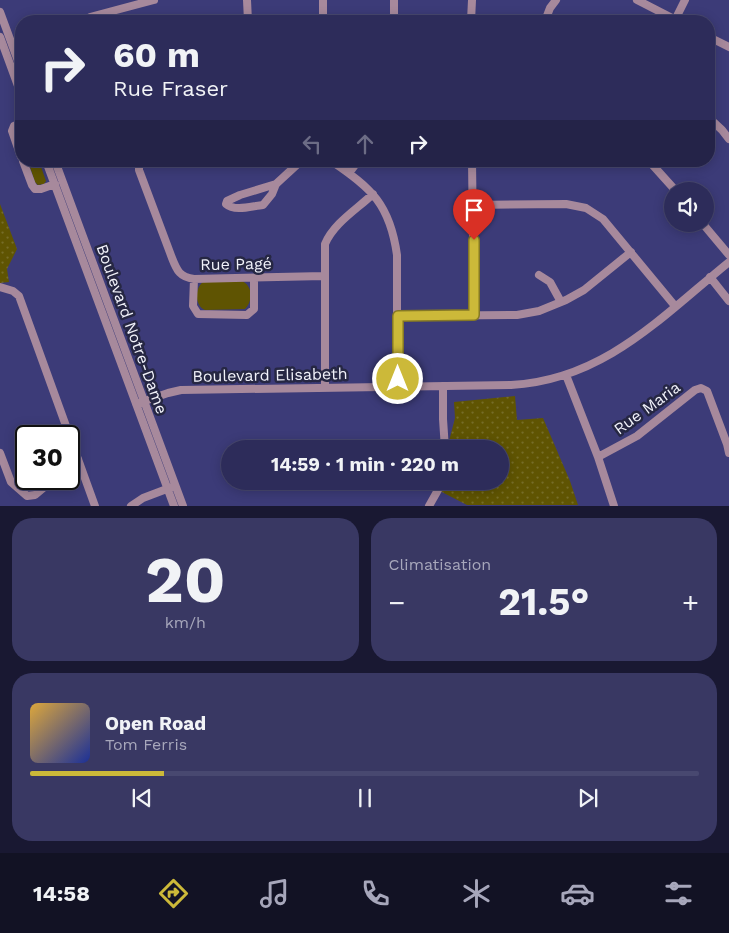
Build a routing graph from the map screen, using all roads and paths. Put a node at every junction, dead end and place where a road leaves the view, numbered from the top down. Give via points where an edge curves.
1 (154, 0) edge
2 (248, 0) edge
3 (323, 0) edge
4 (394, 0) edge
5 (472, 0) edge
6 (556, 0) edge
7 (637, 0) edge
8 (685, 0) edge
9 (0, 12) edge
10 (94, 15) edge
11 (248, 15) edge
12 (324, 15) edge
13 (394, 15) edge
14 (471, 15) edge
15 (547, 15) edge
16 (666, 15) edge
17 (678, 15) edge
18 (0, 37) edge
19 (715, 40) edge
20 (729, 47) edge
21 (15, 53) edge
22 (15, 78) edge
23 (715, 124) edge
24 (15, 126) edge
25 (729, 139) edge
26 (15, 140) edge
27 (26, 167) edge
28 (48, 167) edge
29 (57, 167) edge
30 (139, 167) edge
31 (294, 167) edge
32 (340, 167) edge
33 (354, 167) edge
34 (472, 167) edge
35 (654, 167) edge
36 (349, 173) junction
37 (668, 182) edge
38 (55, 184) junction
39 (276, 184) junction
40 (373, 194) junction
41 (473, 205) junction
42 (710, 232) edge
43 (631, 252) junction
44 (729, 255) edge
45 (729, 262) edge
46 (539, 275) dead end
47 (324, 276) junction
48 (710, 277) junction
49 (254, 278) junction
50 (194, 279) junction
51 (0, 287) edge
52 (729, 301) edge
53 (561, 302) junction
54 (675, 306) junction
55 (474, 315) junction
56 (398, 316) junction
57 (566, 375) junction
58 (398, 386) junction
59 (443, 386) junction
60 (325, 388) junction
61 (140, 403) junction
62 (66, 425) edge
63 (444, 440) edge
64 (0, 453) edge
65 (729, 454) edge
66 (598, 457) junction
67 (80, 464) edge
68 (15, 486) edge
69 (172, 488) junction
70 (20, 490) edge
71 (40, 490) edge
72 (438, 490) edge
73 (96, 506) edge
74 (131, 506) edge
75 (174, 506) edge
76 (183, 506) edge
77 (429, 506) edge
78 (614, 506) edge

1 - 10 street
2 - 11 street
3 - 12 street
4 - 13 street
5 - 14 street
6 - 15 street
7 - 16 street
8 - 17 street
9 - 21 street
18 - 22 street
19 - 20 street
23 - 25 street
24 - 26 street via 12,131
27 - 38 street via 35,189
28 - 38 street, Boulevard Notre-Dame
29 - 61 street, Boulevard Notre-Dame
30 - 50 street, Rue Pagé via 178,272 185,278
31 - 39 street
32 - 36 street
33 - 36 street
34 - 41 street
35 - 37 street
36 - 40 street
38 - 61 street, Boulevard Notre-Dame
39 - 39 street via 240,195 226,204 236,208 263,205
40 - 47 street via 330,233 325,244
40 - 56 street via 385,212 394,237
41 - 43 street via 566,204 586,208 603,219
41 - 55 street
42 - 44 street
43 - 53 street via 584,290
43 - 54 street
45 - 48 street, Boulevard Elisabeth
46 - 53 street via 550,282
47 - 49 street, Rue Pagé
47 - 60 street
48 - 52 street
48 - 54 street, Boulevard Elisabeth
49 - 50 street, Rue Pagé
49 - 50 street via 254,309 247,315 198,314 193,306
51 - 62 street via 19,296
53 - 55 street via 540,311 517,315
54 - 57 street, Boulevard Elisabeth via 615,353
55 - 56 street
56 - 58 street
57 - 59 street, Boulevard Elisabeth via 522,384
57 - 66 street
58 - 59 street, Boulevard Elisabeth
58 - 60 street, Boulevard Elisabeth
59 - 63 street
60 - 61 street, Boulevard Elisabeth via 181,390
61 - 69 street, Boulevard Notre-Dame
64 - 68 street
65 - 66 street, Rue Maria via 707,391 701,388 637,436
66 - 78 street
67 - 73 street
69 - 74 street via 143,498
69 - 75 street, Boulevard Notre-Dame
69 - 76 street, Boulevard Notre-Dame
70 - 71 street via 27,496
72 - 77 street

